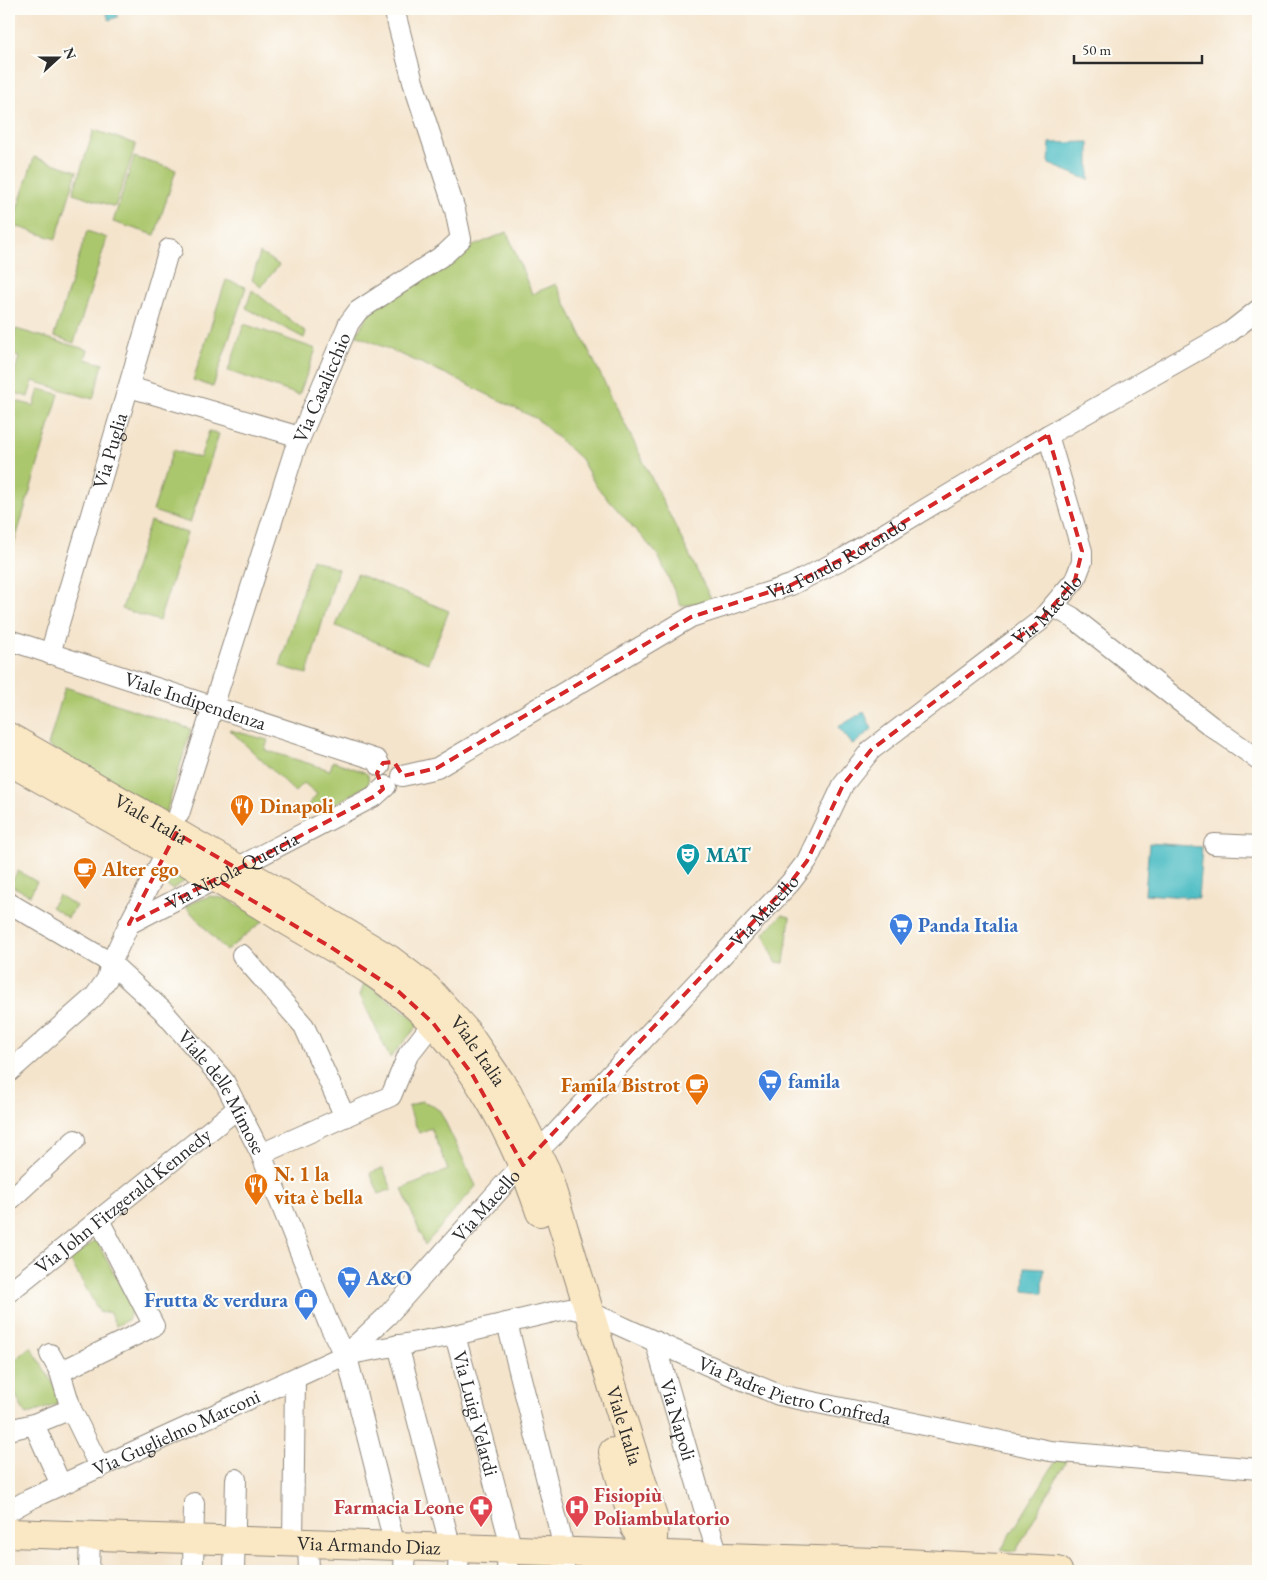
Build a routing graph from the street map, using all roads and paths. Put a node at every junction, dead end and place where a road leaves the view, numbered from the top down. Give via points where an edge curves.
1 (394, 9) edge
2 (172, 250) dead end
3 (1258, 310) edge
4 (129, 387) junction
5 (1048, 435) junction
6 (300, 437) junction
7 (1054, 606) junction
8 (9, 640) edge
9 (50, 654) junction
10 (212, 707) junction
11 (9, 737) edge
12 (1258, 759) edge
13 (9, 761) edge
14 (394, 781) junction
15 (174, 833) junction
16 (1214, 844) dead end
17 (1258, 846) edge
18 (227, 874) junction
19 (9, 902) edge
20 (129, 924) junction
21 (242, 955) dead end
22 (111, 963) junction
23 (433, 1023) junction
24 (9, 1072) edge
25 (238, 1108) junction
26 (345, 1116) junction
27 (75, 1140) dead end
28 (260, 1154) junction
29 (531, 1157) junction
30 (9, 1201) edge
31 (99, 1220) junction
32 (9, 1292) edge
33 (581, 1310) junction
34 (507, 1323) junction
35 (455, 1335) junction
36 (654, 1341) junction
37 (398, 1344) junction
38 (50, 1354) dead end
39 (345, 1355) junction
40 (60, 1372) junction
41 (296, 1379) junction
42 (71, 1409) junction
43 (34, 1424) junction
44 (9, 1430) edge
45 (100, 1468) junction
46 (1258, 1469) edge
47 (236, 1479) dead end
48 (61, 1485) junction
49 (194, 1503) dead end
50 (9, 1510) edge
51 (9, 1533) edge
52 (90, 1536) junction
53 (193, 1539) junction
54 (235, 1540) junction
55 (301, 1542) junction
56 (401, 1555) edge
57 (456, 1556) edge
58 (718, 1556) junction
59 (509, 1557) edge
60 (565, 1562) edge
61 (617, 1562) edge
62 (654, 1563) edge
63 (89, 1571) edge
64 (193, 1571) edge
65 (234, 1571) edge
66 (309, 1571) edge
67 (1058, 1571) edge

1 - 6 street, Via Casalicchio via 461,239 445,254 358,311 349,323
2 - 4 street, Via Puglia via 169,249
3 - 5 street, Via Fondo Rotondo via 1230,332
4 - 6 street
4 - 9 street, Via Puglia
5 - 7 street, Via Macello via 1082,556 1075,580
5 - 14 street, Via Fondo Rotondo via 844,558 791,585 691,617 437,768
6 - 10 street, Via Casalicchio
7 - 12 street
7 - 29 street, Via Macello via 1040,621 871,750 844,785 807,861 790,883
8 - 9 street, Viale Indipendenza
9 - 10 street, Viale Indipendenza
10 - 14 street, Viale Indipendenza via 377,760 380,766 394,762 400,768
10 - 15 street, Via Casalicchio
11 - 15 main road, Viale Italia
13 - 15 main road, Viale Italia
14 - 18 street, Via Nicola Quercia via 375,796
15 - 18 main road, Viale Italia
15 - 20 street, Via Nicola Quercia
16 - 17 street
18 - 20 street, Via Nicola Quercia
18 - 23 main road, Viale Italia via 410,1000
18 - 29 main road, Viale Italia via 389,959 432,993 459,1022 508,1093
19 - 22 street, Viale delle Mimose
20 - 22 street, Via Nicola Quercia
21 - 26 street via 304,1026
22 - 24 street, Via Nicola Quercia via 107,978 95,996
22 - 25 street, Viale delle Mimose via 162,1010 224,1081
23 - 26 street via 408,1054 391,1096
23 - 29 main road, Viale Italia via 472,1074 506,1130
25 - 28 street, Viale delle Mimose
25 - 31 street, Via John Fitzgerald Kennedy
26 - 28 street
27 - 30 street
28 - 39 street, Viale delle Mimose via 328,1322
29 - 33 main road, Viale Italia
29 - 39 street, Via Macello via 387,1316
31 - 32 street, Via John Fitzgerald Kennedy
31 - 40 street via 154,1326
33 - 34 street
33 - 36 street, Via Padre Pietro Confreda
33 - 62 main road, Viale Italia via 654,1521
34 - 35 street
34 - 60 street
35 - 37 street
35 - 59 street, Via Luigi Velardi
36 - 46 street, Via Padre Pietro Confreda via 780,1394 994,1441 1093,1457
36 - 58 street, Via Napoli
37 - 39 street
37 - 57 street
38 - 40 street
39 - 41 street, Via Guglielmo Marconi
39 - 56 street, Viale delle Mimose
40 - 42 street
41 - 45 street, Via Guglielmo Marconi
41 - 55 street
42 - 43 street
42 - 45 street
43 - 44 street
43 - 48 street
45 - 48 street, Via Guglielmo Marconi
47 - 54 street
48 - 50 street, Via Guglielmo Marconi
49 - 53 street
51 - 52 main road, Via Armando Diaz
52 - 53 main road, Via Armando Diaz
52 - 63 street
53 - 54 main road, Via Armando Diaz
53 - 64 street
54 - 55 main road, Via Armando Diaz
54 - 65 street
55 - 56 main road, Via Armando Diaz
55 - 66 street
56 - 57 main road, Via Armando Diaz
57 - 59 main road, Via Armando Diaz
58 - 62 main road, Via Armando Diaz
58 - 67 main road, Via Armando Diaz
59 - 60 main road, Via Armando Diaz
60 - 61 main road, Via Armando Diaz
61 - 62 main road, Via Armando Diaz

